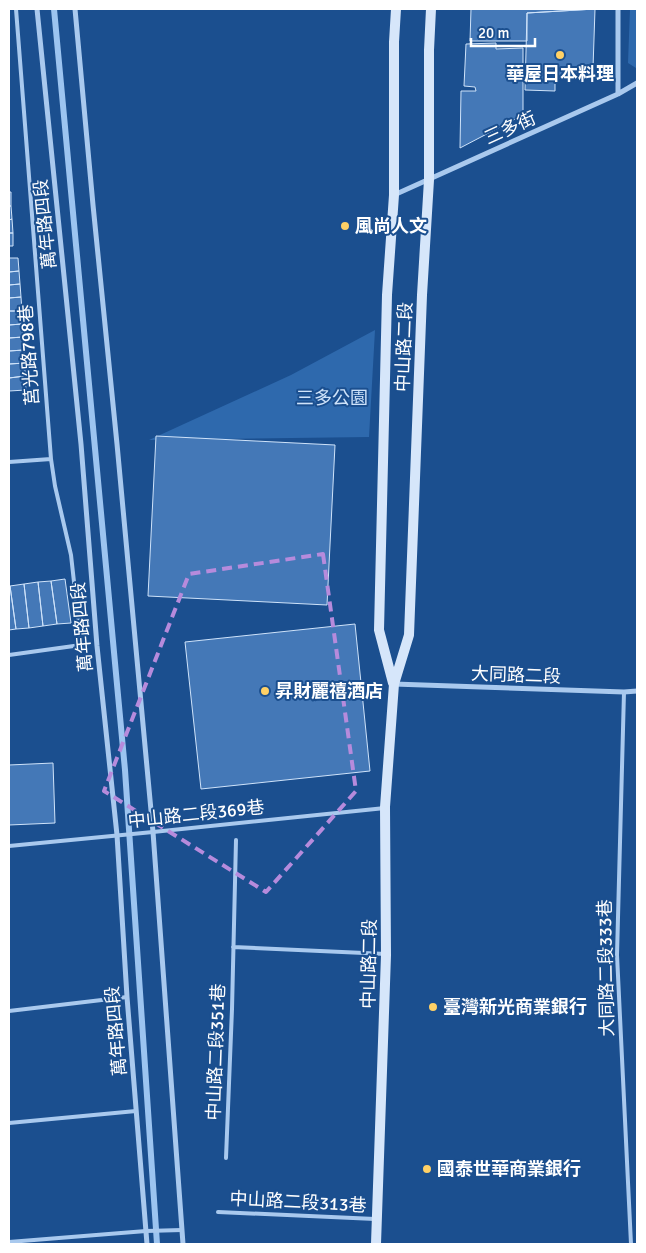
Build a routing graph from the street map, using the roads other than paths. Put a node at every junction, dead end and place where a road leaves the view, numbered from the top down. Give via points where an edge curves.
1 (16, 9) edge
2 (37, 9) edge
3 (75, 9) edge
4 (396, 9) edge
5 (431, 9) edge
6 (618, 9) edge
7 (637, 83) edge
8 (618, 94) junction
9 (429, 180) junction
10 (394, 195) junction
11 (51, 460) junction
12 (9, 462) edge
13 (9, 655) edge
14 (394, 684) junction
15 (624, 692) junction
16 (637, 692) edge
17 (386, 807) junction
18 (153, 832) junction
19 (117, 835) junction
20 (236, 840) dead end
21 (9, 846) edge
22 (233, 947) junction
23 (386, 954) junction
24 (127, 997) junction
25 (9, 1011) edge
26 (136, 1110) junction
27 (9, 1123) edge
28 (226, 1158) dead end
29 (218, 1212) dead end
30 (377, 1219) junction
31 (182, 1230) junction
32 (146, 1231) junction
33 (9, 1242) edge
34 (148, 1244) edge
35 (183, 1244) edge
36 (376, 1244) edge
37 (631, 1244) edge

1 - 11 lane, 莒光路798巷
2 - 19 street, 萬年路四段
3 - 18 street
4 - 10 street, 中山路二段
5 - 9 street, 中山路二段
6 - 8 street
7 - 8 street, 三多街
8 - 9 street, 三多街
9 - 10 street, 三多街
9 - 14 street, 中山路二段 via 409,635
10 - 14 street, 中山路二段 via 387,295 379,630
11 - 12 lane
11 - 13 lane, 莒光路798巷 via 71,555 81,645
14 - 15 street, 大同路二段
14 - 17 street, 中山路二段
15 - 16 street, 大同路二段
15 - 37 lane, 大同路二段333巷 via 617,955
17 - 18 lane, 中山路二段369巷
17 - 23 street, 中山路二段
18 - 19 lane, 中山路二段369巷
18 - 31 street
19 - 21 lane, 中山路二段369巷
19 - 24 street, 萬年路四段
20 - 22 lane, 中山路二段351巷
22 - 23 lane
22 - 28 lane, 中山路二段351巷
23 - 30 street, 中山路二段
24 - 25 lane
24 - 26 street, 萬年路四段
26 - 27 lane
26 - 32 street, 萬年路四段
29 - 30 lane, 中山路二段313巷
30 - 36 street, 中山路二段
31 - 32 lane
31 - 35 street
32 - 33 lane
32 - 34 street, 萬年路四段

